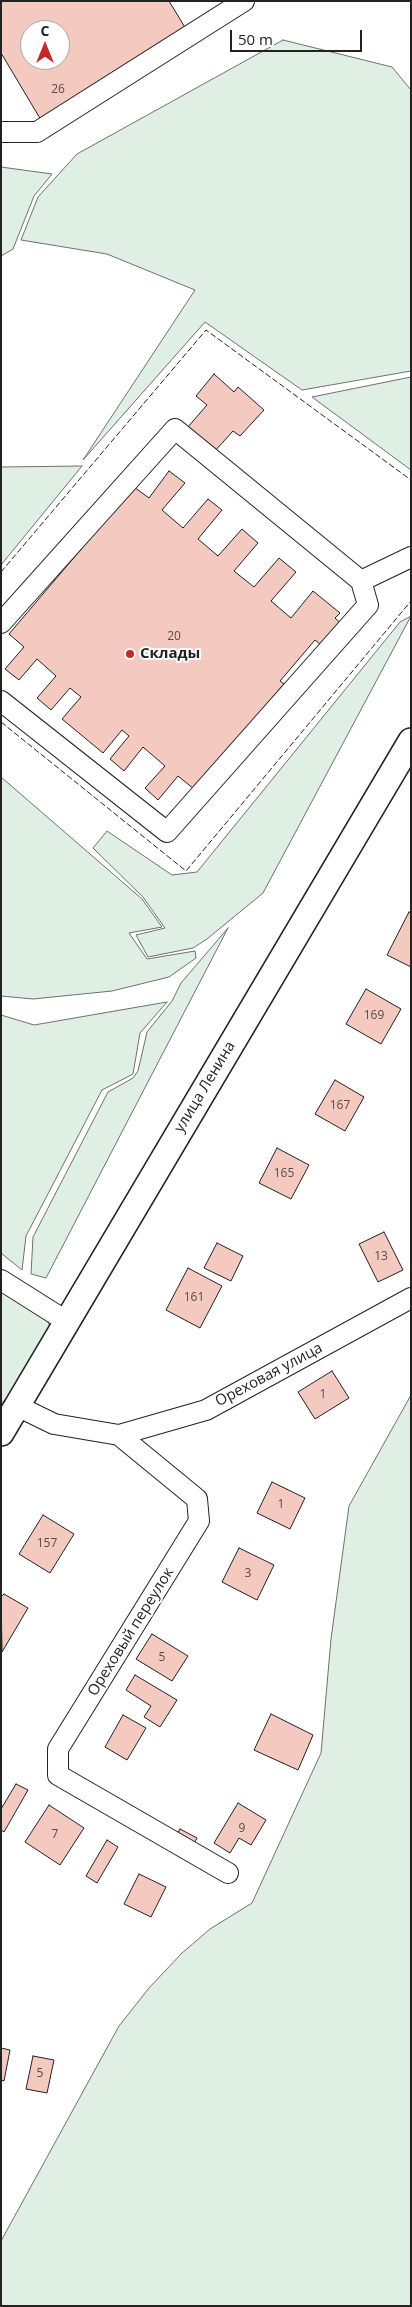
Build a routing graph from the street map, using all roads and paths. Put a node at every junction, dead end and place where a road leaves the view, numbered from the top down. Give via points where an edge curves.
1 (244, 1) edge
2 (1, 132) edge
3 (411, 557) edge
4 (362, 581) junction
5 (1, 623) edge
6 (1, 701) edge
7 (411, 741) edge
8 (1, 1280) edge
9 (411, 1298) edge
10 (66, 1321) junction
11 (7, 1420) edge
12 (119, 1435) junction
13 (228, 1874) dead end

1 - 2 lane via 37,132
3 - 4 lane
4 - 5 lane via 176,429
4 - 6 lane via 368,605 167,832
7 - 10 main road, улица Ленина
8 - 10 lane
9 - 12 lane, Ореховая улица via 206,1410
10 - 11 main road, улица Ленина
11 - 12 lane, Ореховый переулок
12 - 13 lane, Ореховый переулок via 198,1499 199,1521 58,1749 58,1775

